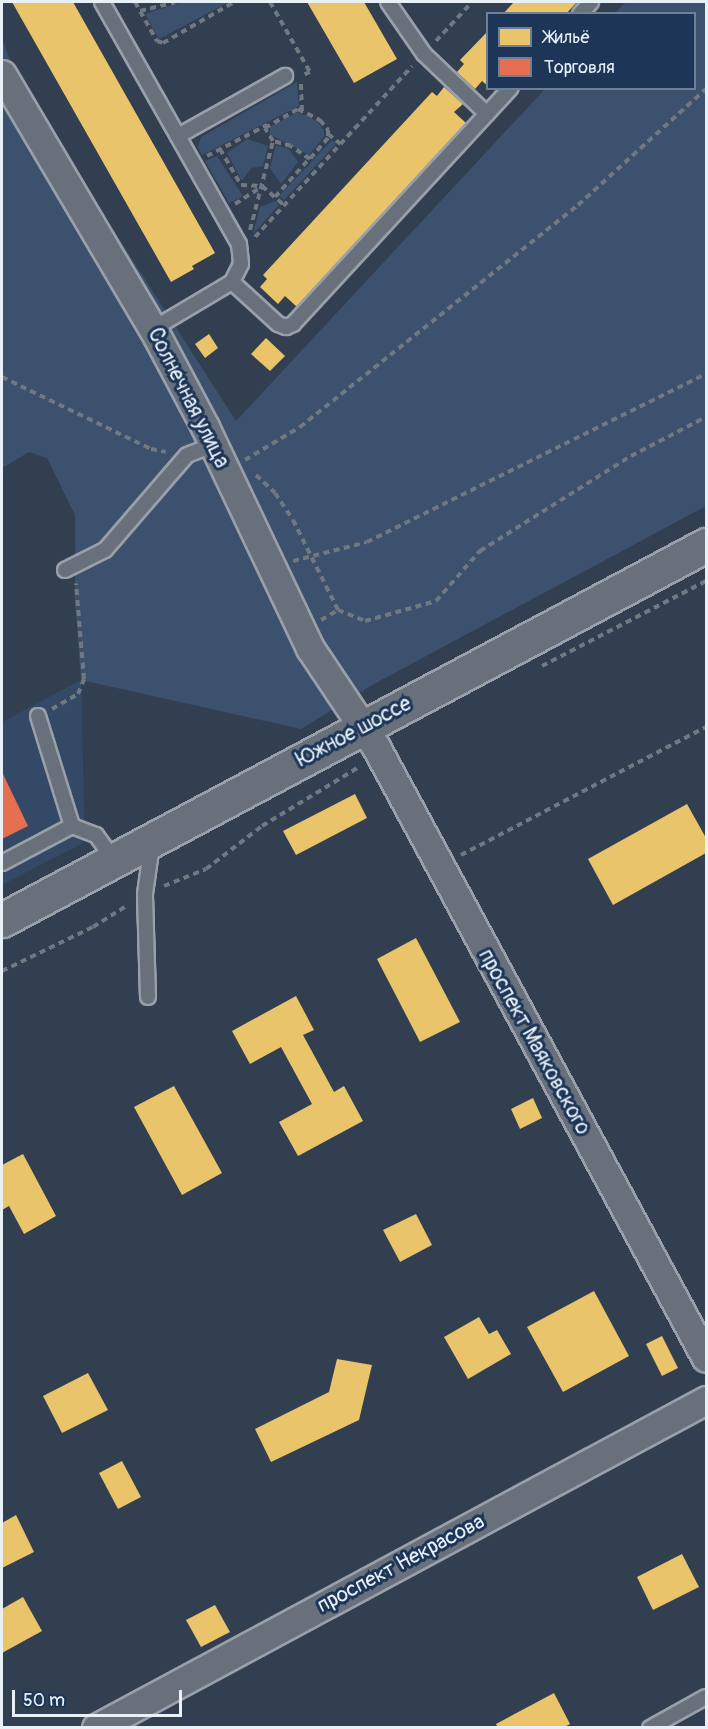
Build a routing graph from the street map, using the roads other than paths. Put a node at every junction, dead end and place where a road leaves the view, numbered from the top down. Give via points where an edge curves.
1 (102, 2) edge
2 (388, 2) edge
3 (2, 74) edge
4 (285, 76) dead end
5 (509, 90) edge
6 (487, 114) junction
7 (178, 136) junction
8 (232, 282) junction
9 (153, 329) junction
10 (213, 445) junction
11 (706, 545) edge
12 (65, 570) dead end
13 (38, 716) road end
14 (370, 737) junction
15 (72, 826) junction
16 (152, 840) junction
17 (114, 860) junction
18 (2, 863) edge
19 (2, 920) edge
20 (148, 997) dead end
21 (706, 1358) edge
22 (706, 1400) edge
23 (706, 1697) edge
24 (96, 1728) edge
25 (650, 1728) edge

1 - 7 lane
2 - 6 lane via 424,54
3 - 9 street, Солнечная улица
4 - 7 lane
5 - 6 lane
6 - 8 lane via 293,324 278,324
7 - 8 lane via 243,249
8 - 9 lane
9 - 10 street, Солнечная улица
10 - 12 lane via 188,455 105,550
10 - 14 street, Солнечная улица via 302,632 328,678
11 - 14 street, Южное шоссе
13 - 15 lane
14 - 16 street, Южное шоссе
14 - 21 street, проспект Маяковского
15 - 17 lane via 96,835
15 - 18 lane
16 - 17 street, Южное шоссе
16 - 20 lane via 145,894
17 - 19 street, Южное шоссе
22 - 24 street, проспект Некрасова
23 - 25 lane

